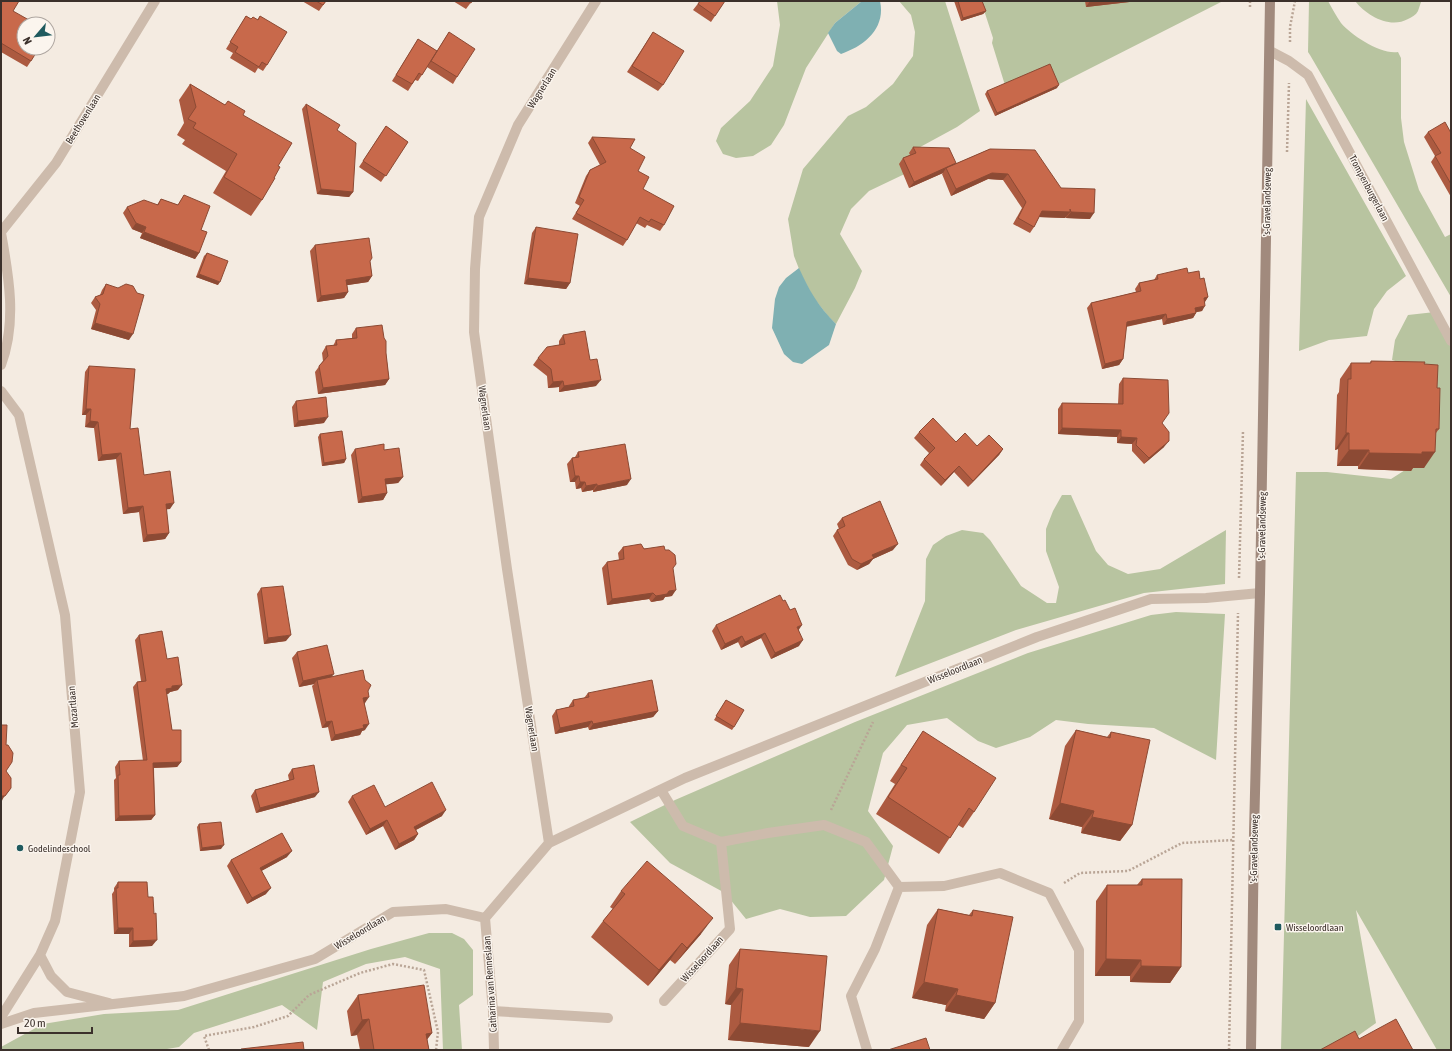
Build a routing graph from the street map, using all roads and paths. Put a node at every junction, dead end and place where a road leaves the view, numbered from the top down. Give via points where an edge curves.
1 (155, 1) edge
2 (596, 1) edge
3 (1270, 1) edge
4 (1270, 51) junction
5 (1, 232) edge
6 (1451, 341) edge
7 (1, 365) edge
8 (1, 391) edge
9 (1260, 594) junction
10 (1239, 595) junction
11 (884, 698) junction
12 (661, 790) junction
13 (824, 825) junction
14 (1233, 840) junction
15 (721, 842) junction
16 (549, 843) junction
17 (899, 887) junction
18 (1049, 893) junction
19 (485, 918) junction
20 (40, 955) junction
21 (664, 1001) dead end
22 (114, 1004) junction
23 (493, 1011) junction
24 (1, 1017) edge
25 (608, 1018) dead end
26 (1, 1024) edge
27 (209, 1050) edge
28 (436, 1050) edge
29 (494, 1050) edge
30 (867, 1050) edge
31 (1062, 1050) edge
32 (1229, 1050) edge
33 (1251, 1050) edge

1 - 5 street, Beethovenlaan via 56,162
2 - 16 street, Wagnerlaan via 518,125 479,217 475,269 474,332
3 - 4 street, 's-Gravelandseweg
4 - 6 street, Trompenburgerlaan via 1308,75
4 - 9 street, 's-Gravelandseweg
5 - 7 street, Beethovenlaan via 8,271 11,319
8 - 20 street, Mozartlaan via 19,415 65,615 80,792 55,921
9 - 10 street, Wisseloordlaan
9 - 33 street, 's-Gravelandseweg
10 - 11 street, Wisseloordlaan via 1151,599 1037,637
10 - 14 path
11 - 12 street, Wisseloordlaan
11 - 13 path
12 - 15 street via 684,826
12 - 16 street, Wisseloordlaan
13 - 15 street
13 - 17 street via 866,842
14 - 18 path via 1182,843 1128,871 1080,873
14 - 32 path
15 - 21 street, Wisseloordlaan via 730,929
16 - 19 street, Wisseloordlaan
17 - 18 street via 944,886 1000,873
17 - 30 street via 875,949 851,996
18 - 31 street via 1079,950 1079,1021
19 - 22 street, Wisseloordlaan via 446,909 393,912 315,959 184,996
19 - 23 street, Catharina van Renneslaan
20 - 22 street, Wisseloordlaan via 51,976 67,992
20 - 24 street, Mozartlaan
22 - 26 street, Wisseloordlaan via 34,1013
23 - 25 street
23 - 29 street, Catharina van Renneslaan
27 - 28 path via 204,1036 254,1027 288,1016 309,995 360,973 393,964 424,970 438,1032

